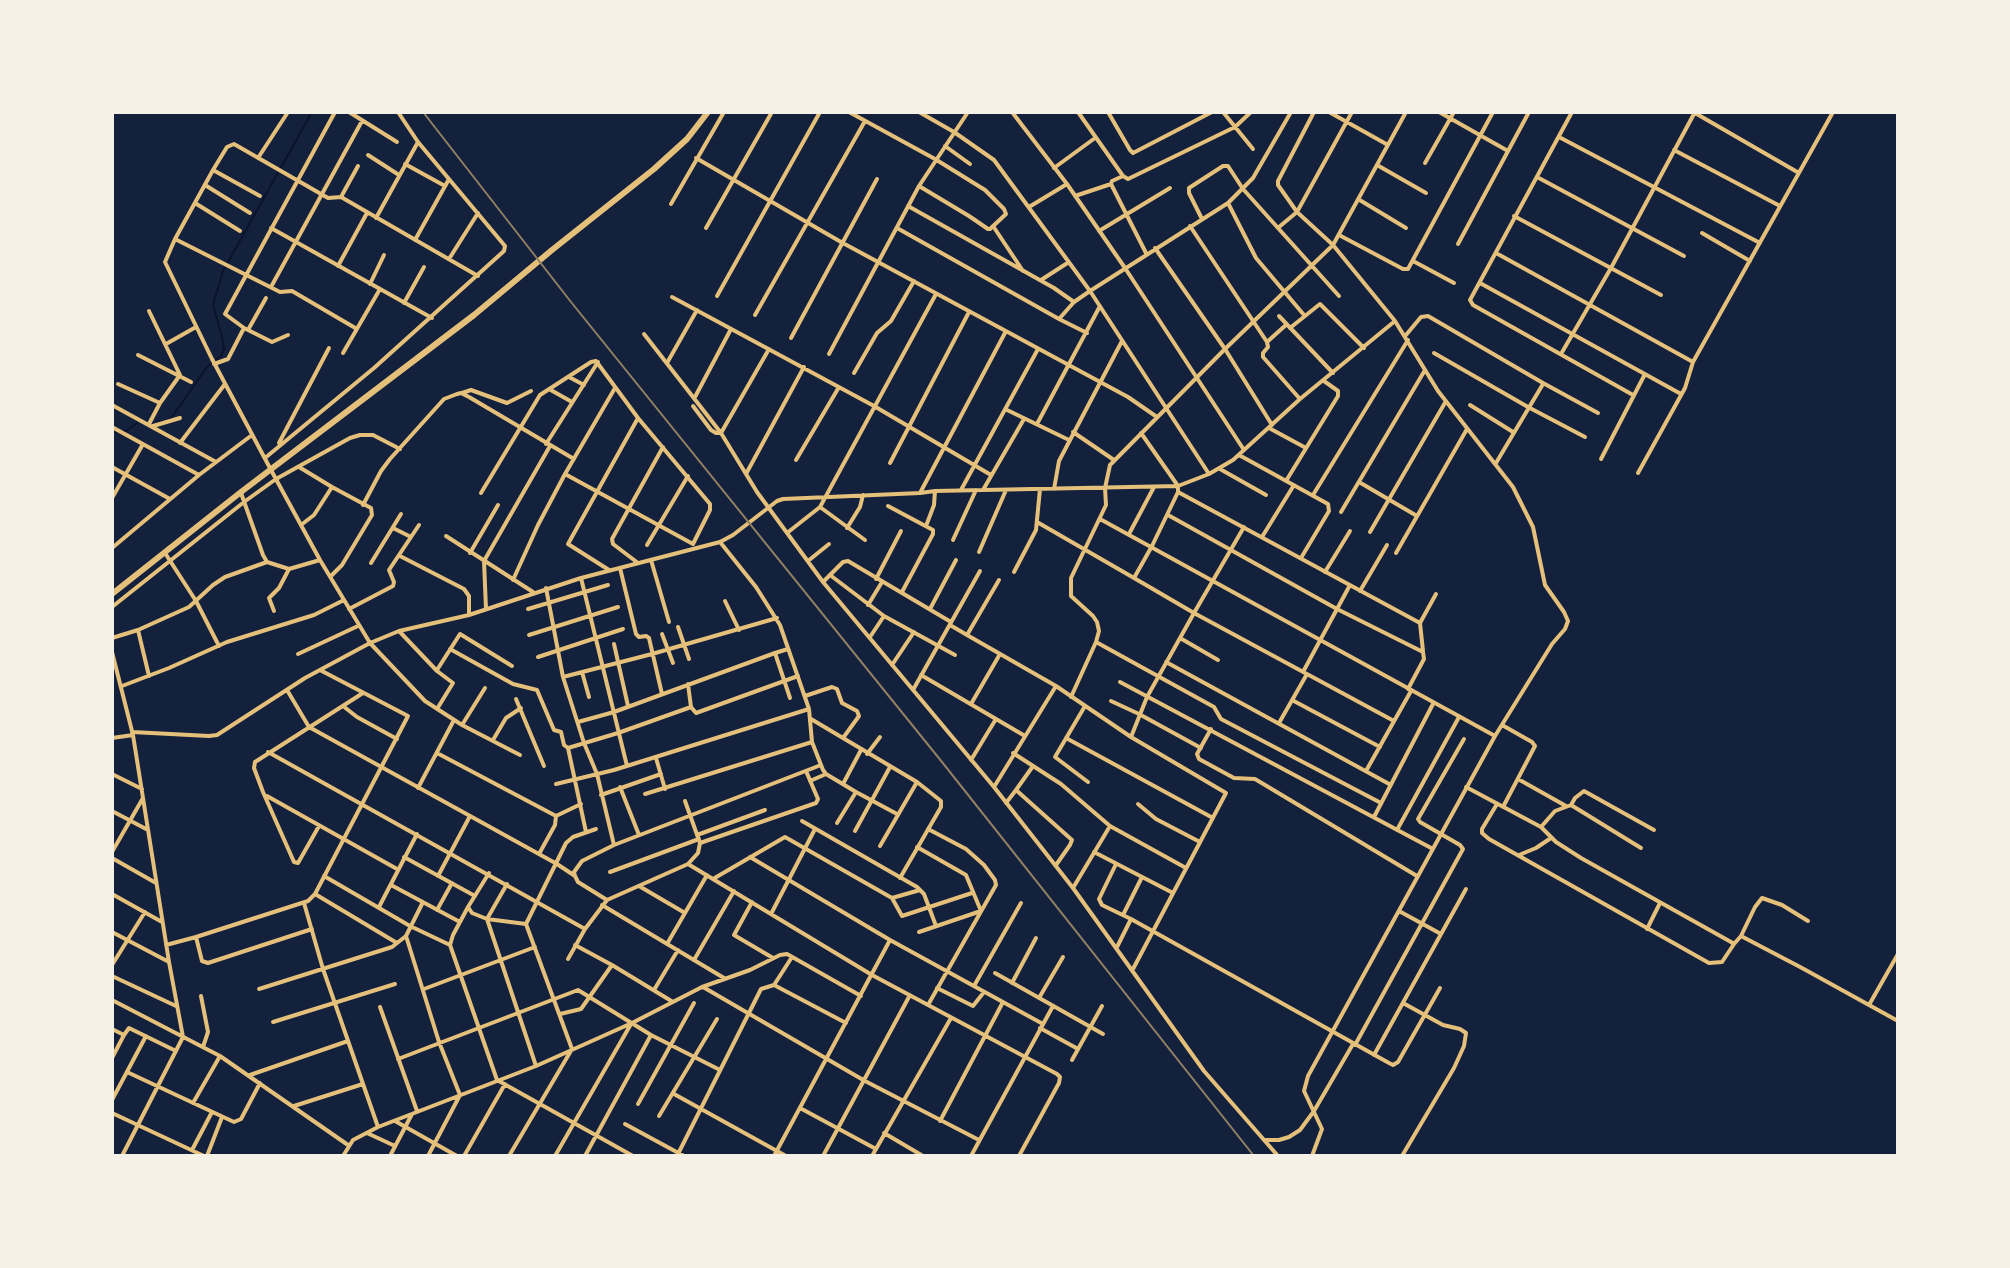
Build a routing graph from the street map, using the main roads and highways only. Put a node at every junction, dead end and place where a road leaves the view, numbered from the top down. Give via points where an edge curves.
1 (708, 112) edge
2 (112, 594) edge

1 - 2 main road via 670,155 474,315

